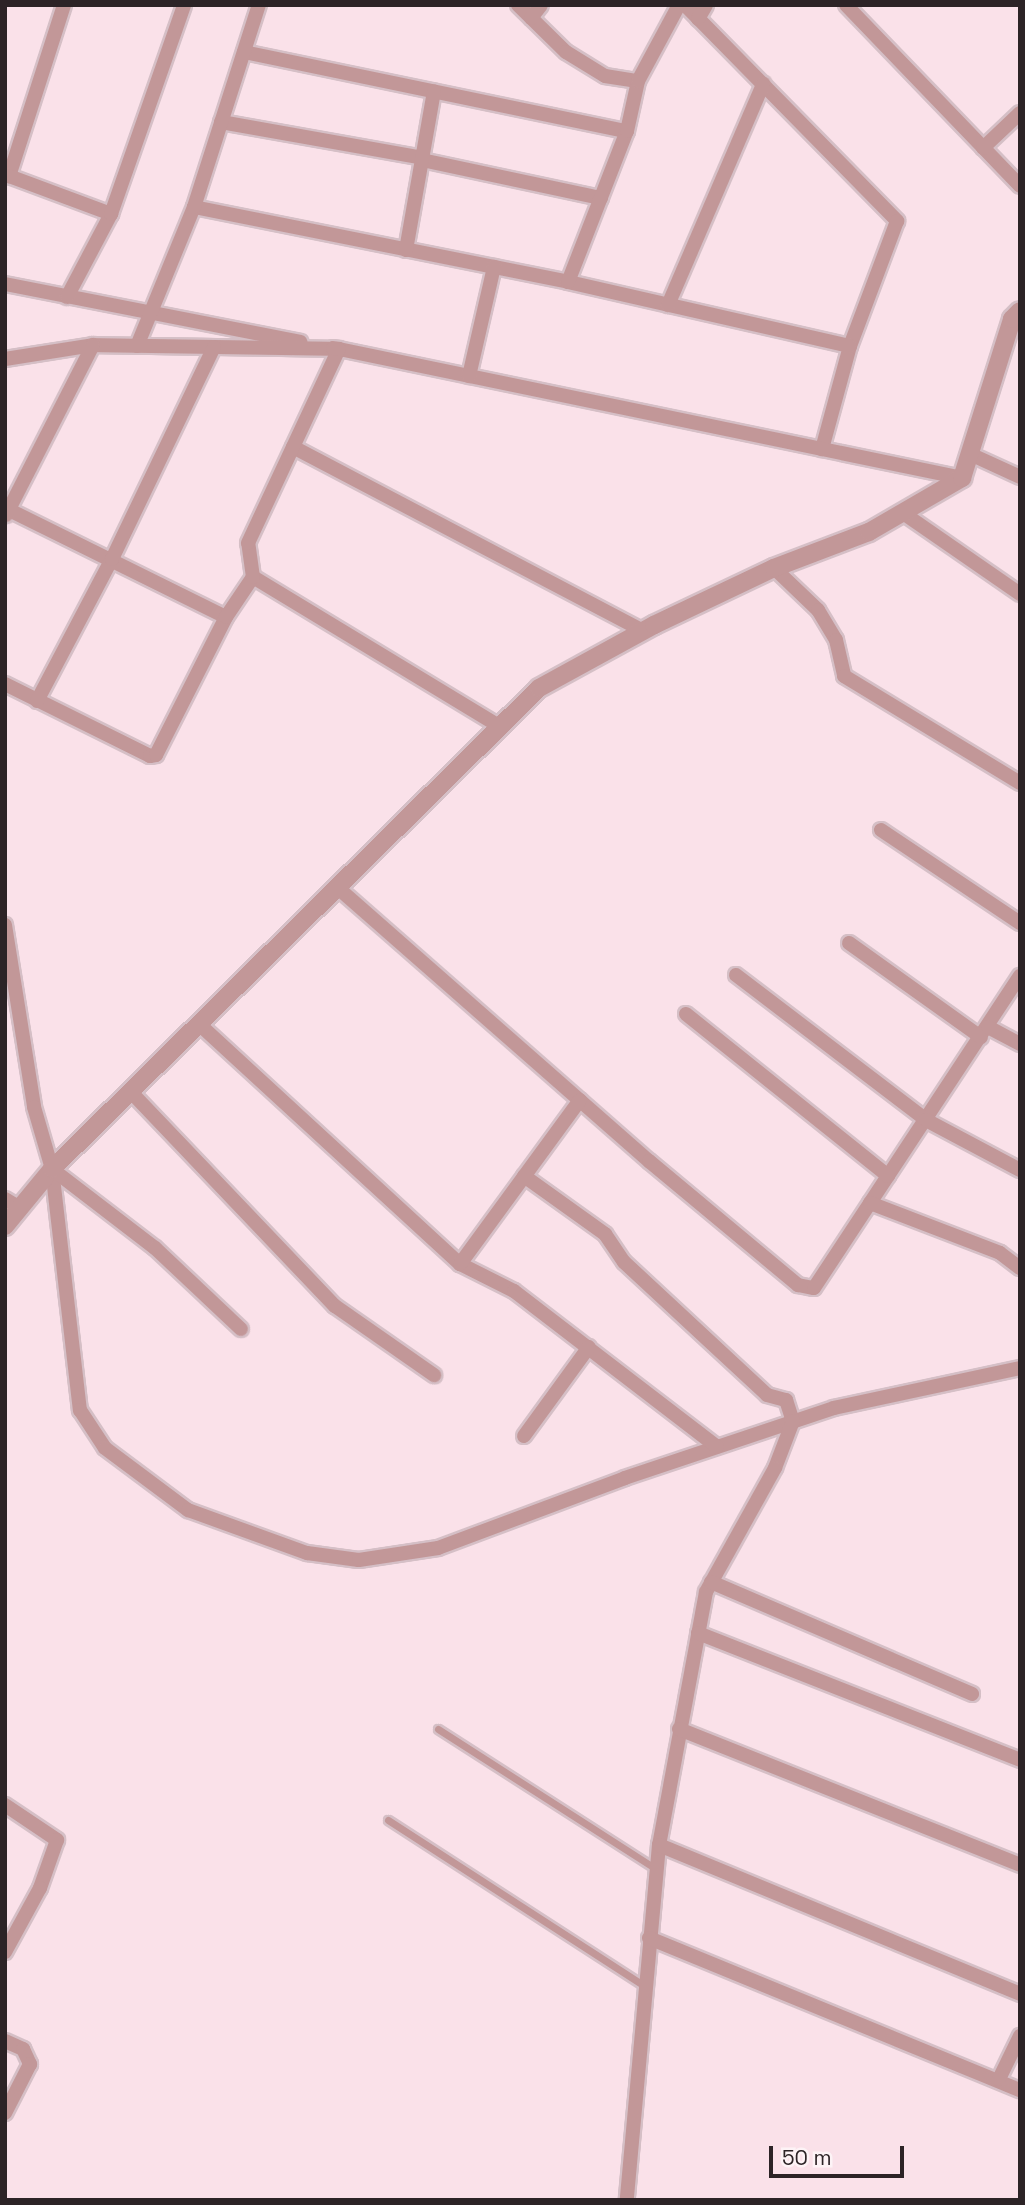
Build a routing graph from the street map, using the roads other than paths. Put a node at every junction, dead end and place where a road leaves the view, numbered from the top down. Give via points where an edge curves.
1 (64, 5) edge
2 (184, 5) edge
3 (259, 5) edge
4 (518, 5) edge
5 (541, 5) edge
6 (679, 5) edge
7 (685, 5) edge
8 (706, 5) edge
9 (846, 5) edge
10 (531, 18) junction
11 (698, 19) junction
12 (244, 52) junction
13 (638, 81) junction
14 (762, 84) junction
15 (434, 91) junction
16 (1020, 113) edge
17 (221, 122) junction
18 (627, 131) junction
19 (983, 148) junction
20 (422, 159) junction
21 (1020, 186) edge
22 (601, 198) junction
23 (194, 207) junction
24 (111, 214) junction
25 (406, 250) junction
26 (494, 267) junction
27 (568, 282) junction
28 (5, 284) edge
29 (67, 297) junction
30 (668, 305) junction
31 (1020, 311) edge
32 (150, 313) junction
33 (93, 345) junction
34 (137, 346) junction
35 (850, 346) junction
36 (214, 347) junction
37 (339, 349) junction
38 (5, 359) edge
39 (469, 376) junction
40 (293, 447) junction
41 (822, 449) junction
42 (970, 454) junction
43 (1020, 477) edge
44 (962, 478) junction
45 (7, 511) edge
46 (903, 513) junction
47 (112, 559) junction
48 (774, 568) junction
49 (253, 577) junction
50 (1020, 594) edge
51 (226, 617) junction
52 (644, 631) junction
53 (5, 684) edge
54 (37, 701) junction
55 (499, 726) junction
56 (1020, 783) edge
57 (881, 830) dead end
58 (338, 888) junction
59 (1020, 923) edge
60 (5, 925) edge
61 (849, 943) dead end
62 (736, 975) dead end
63 (1020, 976) edge
64 (686, 1014) dead end
65 (199, 1024) junction
66 (984, 1032) junction
67 (1020, 1044) edge
68 (131, 1092) junction
69 (580, 1100) junction
70 (926, 1120) junction
71 (52, 1169) junction
72 (1020, 1170) edge
73 (524, 1176) junction
74 (888, 1176) junction
75 (13, 1203) edge
76 (870, 1203) junction
77 (5, 1226) edge
78 (460, 1264) junction
79 (1020, 1268) edge
80 (241, 1329) dead end
81 (589, 1347) junction
82 (1020, 1368) edge
83 (434, 1375) dead end
84 (793, 1421) junction
85 (524, 1436) dead end
86 (717, 1447) junction
87 (711, 1582) junction
88 (698, 1633) junction
89 (972, 1694) dead end
90 (679, 1729) junction
91 (438, 1730) dead end
92 (1020, 1760) edge
93 (5, 1805) edge
94 (388, 1820) dead end
95 (659, 1845) junction
96 (1020, 1866) edge
97 (656, 1869) junction
98 (649, 1937) junction
99 (5, 1952) edge
100 (645, 1986) junction
101 (1020, 1994) edge
102 (1020, 2036) edge
103 (5, 2041) edge
104 (999, 2080) junction
105 (1020, 2090) edge
106 (5, 2113) edge
107 (627, 2200) edge

1 - 24 street via 9,176
2 - 24 street
3 - 12 street
4 - 10 street
5 - 10 street
6 - 13 street
7 - 11 street
8 - 11 street
9 - 19 street
10 - 13 street via 566,52 605,76
11 - 14 street
12 - 15 street
12 - 17 street
13 - 18 street
14 - 30 street
14 - 35 street via 897,221
15 - 18 street
15 - 20 street
16 - 19 street
17 - 20 street
17 - 23 street
18 - 22 street
19 - 21 street
20 - 22 street
20 - 25 street
22 - 27 street
23 - 25 street
23 - 32 street
24 - 29 street
25 - 26 street
26 - 27 street
26 - 39 street
27 - 30 street
28 - 29 street
29 - 32 street
30 - 35 street
31 - 42 street via 1012,319
32 - 34 street
32 - 37 street
33 - 34 street
33 - 38 street
33 - 45 street
34 - 36 street
35 - 41 street
36 - 37 street
36 - 47 street
37 - 39 street
37 - 40 street
39 - 41 street
40 - 49 street via 248,543
40 - 52 street
41 - 44 street
42 - 43 street
42 - 44 street
44 - 46 street
45 - 47 street
46 - 48 street via 869,532
46 - 50 street
47 - 51 street
47 - 54 street
48 - 52 street
48 - 56 street via 818,610 836,640 844,676
49 - 51 street
49 - 55 street
51 - 54 street via 155,756
52 - 55 street via 539,688
53 - 54 street
55 - 58 street
57 - 59 street
58 - 65 street
58 - 69 street
60 - 71 street via 31,1094
61 - 66 street
62 - 70 street
63 - 66 street
64 - 74 street
65 - 68 street
65 - 78 street
66 - 67 street
66 - 70 street
68 - 71 street
68 - 83 street via 335,1306
69 - 73 street
69 - 76 street via 798,1286 814,1288
70 - 72 street
70 - 74 street
71 - 75 street
71 - 80 street via 155,1248
71 - 86 street via 80,1410 104,1448 188,1510 262,1539 359,1560 438,1548
73 - 78 street
73 - 84 street via 604,1234 624,1262 767,1395 786,1400
74 - 76 street
75 - 77 street
76 - 79 street via 1000,1253
78 - 81 street via 514,1291
81 - 85 street
81 - 86 street
82 - 84 street
84 - 86 street
84 - 87 street via 775,1468
87 - 88 street
87 - 89 street
88 - 90 street
88 - 92 street
90 - 95 street
90 - 96 street
91 - 97 lane
93 - 99 street via 57,1840 40,1888
94 - 100 lane
95 - 97 street
95 - 101 street
97 - 98 street
98 - 100 street
98 - 104 street
100 - 107 street
102 - 104 street
103 - 106 street via 23,2049 30,2064
104 - 105 street

